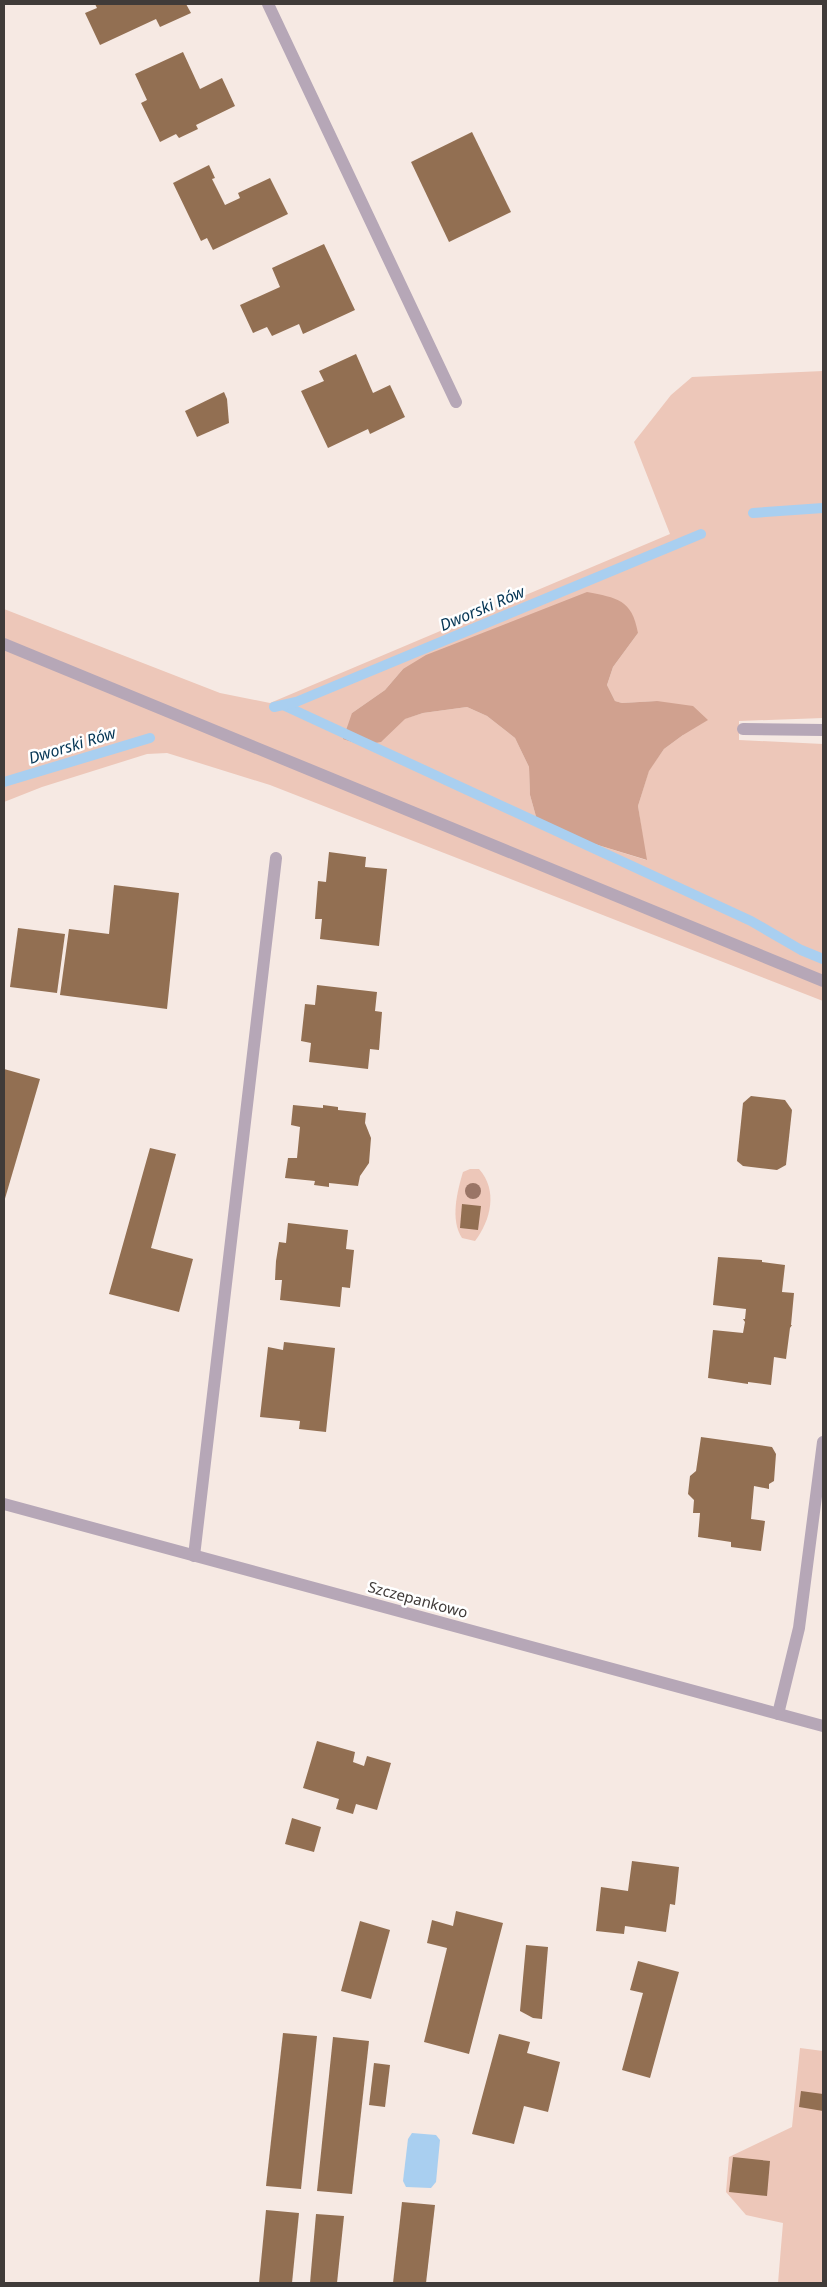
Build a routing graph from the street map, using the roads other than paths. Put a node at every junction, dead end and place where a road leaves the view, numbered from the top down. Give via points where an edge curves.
1 (268, 4) edge
2 (456, 402) dead end
3 (4, 644) edge
4 (744, 729) dead end
5 (823, 730) edge
6 (276, 858) dead end
7 (823, 981) edge
8 (823, 1442) edge
9 (4, 1504) edge
10 (194, 1556) junction
11 (778, 1714) junction
12 (823, 1726) edge

1 - 2 street
3 - 7 street
4 - 5 street
6 - 10 street
8 - 11 street via 799,1628
9 - 10 street, Szczepankowo
10 - 11 street, Szczepankowo
11 - 12 street, Szczepankowo

